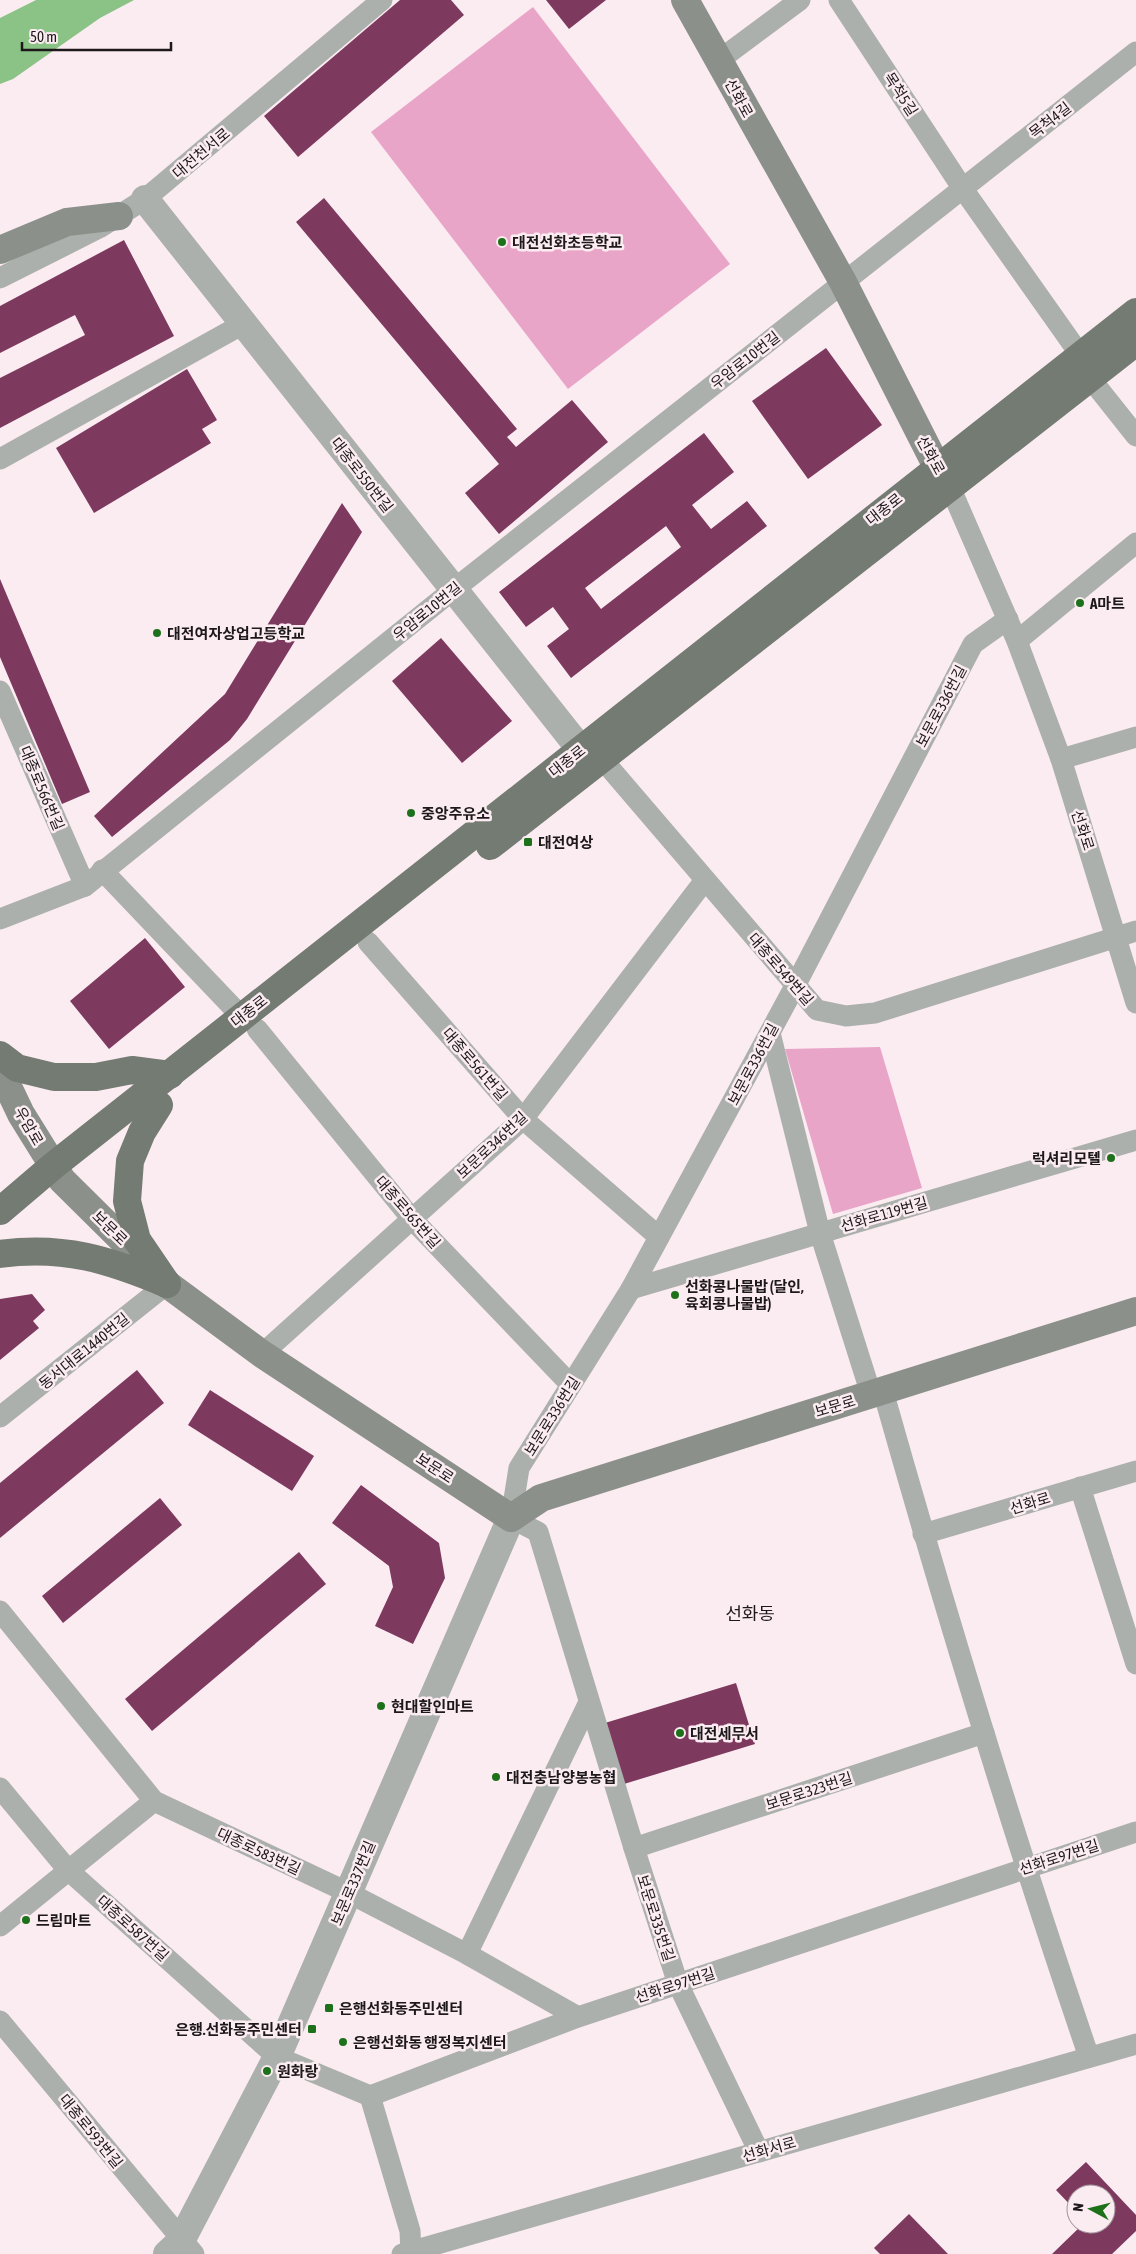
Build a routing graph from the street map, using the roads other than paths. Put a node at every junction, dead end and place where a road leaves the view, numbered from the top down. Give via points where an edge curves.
1 (382, 0) edge
2 (685, 0) edge
3 (800, 0) edge
4 (839, 0) edge
5 (1136, 52) edge
6 (718, 61) junction
7 (963, 188) junction
8 (145, 199) junction
9 (119, 216) junction
10 (0, 250) edge
11 (0, 278) edge
12 (843, 282) junction
13 (1136, 312) edge
14 (243, 324) junction
15 (1136, 342) edge
16 (1086, 367) junction
17 (1136, 436) edge
18 (0, 459) edge
19 (943, 477) junction
20 (1136, 543) edge
21 (453, 590) junction
22 (1008, 620) junction
23 (1018, 641) junction
24 (0, 691) edge
25 (1136, 736) edge
26 (591, 754) junction
27 (1061, 759) junction
28 (102, 870) junction
29 (705, 880) junction
30 (85, 886) junction
31 (0, 919) edge
32 (1127, 934) edge
33 (368, 942) junction
34 (795, 986) junction
35 (1136, 1003) edge
36 (249, 1023) junction
37 (770, 1033) junction
38 (0, 1055) edge
39 (0, 1070) edge
40 (170, 1075) junction
41 (159, 1105) junction
42 (523, 1119) junction
43 (1136, 1140) edge
44 (58, 1173) junction
45 (0, 1211) edge
46 (412, 1219) junction
47 (0, 1230) edge
48 (820, 1233) junction
49 (659, 1237) junction
50 (0, 1254) edge
51 (167, 1284) junction
52 (631, 1289) junction
53 (1136, 1311) edge
54 (262, 1354) junction
55 (572, 1385) junction
56 (877, 1392) junction
57 (0, 1418) edge
58 (1136, 1471) edge
59 (1080, 1487) junction
60 (511, 1518) junction
61 (923, 1534) junction
62 (0, 1611) edge
63 (1136, 1664) edge
64 (588, 1702) junction
65 (984, 1733) junction
66 (0, 1788) edge
67 (154, 1801) junction
68 (1136, 1832) edge
69 (634, 1848) junction
70 (1028, 1868) junction
71 (68, 1870) junction
72 (349, 1893) junction
73 (0, 1926) edge
74 (467, 1954) junction
75 (678, 1984) junction
76 (578, 2018) junction
77 (0, 2021) edge
78 (1136, 2044) edge
79 (277, 2057) junction
80 (1089, 2057) junction
81 (370, 2096) junction
82 (760, 2152) junction
83 (181, 2250) edge
84 (408, 2253) edge

1 - 8 street, 대전천서로
2 - 6 main road, 선화로
3 - 6 street
4 - 7 street, 목척5길
5 - 7 street, 목척4길
6 - 12 main road, 선화로
7 - 12 street, 목척4길
7 - 16 street
8 - 9 street, 대전천서로
8 - 14 street, 대종로550번길
9 - 10 main road via 67,222
9 - 11 street, 대전천서로
12 - 19 main road, 선화로
12 - 21 street, 우암로10번길
13 - 16 main road, 대종로
14 - 18 street
14 - 21 street, 대종로550번길
15 - 16 main road, 대종로
16 - 17 street
16 - 19 main road, 대종로
19 - 22 street, 선화로
19 - 26 main road, 대종로
20 - 23 street
21 - 26 street, 대종로550번길
21 - 28 street, 우암로10번길
22 - 23 street, 선화로
22 - 34 street, 보문로336번길 via 973,644
23 - 27 street, 선화로
24 - 30 street, 대종로566번길
25 - 27 street
26 - 29 street, 대종로549번길
26 - 33 main road, 대종로
26 - 36 main road, 대종로
27 - 32 street, 선화로
28 - 30 street, 우암로10번길
28 - 36 street
29 - 34 street, 대종로549번길
29 - 42 street, 보문로346번길
30 - 31 street, 우암로10번길
32 - 34 street, 대종로549번길 via 875,1012 846,1016 817,1010
32 - 35 street, 선화로
33 - 36 main road, 대종로
33 - 42 street, 대종로561번길
34 - 37 street, 보문로336번길
36 - 40 main road, 대종로
36 - 41 main road, 대종로
36 - 46 street, 대종로565번길
37 - 48 street, 보문로
37 - 49 street, 보문로336번길
38 - 40 main road via 17,1068 54,1077 96,1077 132,1070
39 - 44 main road, 우암로 via 21,1114
40 - 44 main road, 대종로
41 - 44 main road, 대종로
41 - 51 main road via 142,1132 130,1161 127,1201 137,1240
42 - 46 street, 보문로346번길
42 - 49 street, 대종로561번길
43 - 48 street, 선화로119번길
44 - 45 main road, 대종로
44 - 47 main road, 대종로
44 - 51 main road, 보문로
46 - 54 street, 보문로346번길
46 - 55 street, 대종로565번길
48 - 52 street, 선화로119번길
48 - 56 street, 보문로
49 - 52 street, 보문로336번길
50 - 51 main road via 70,1252 118,1264
51 - 54 main road, 보문로
51 - 57 street, 동서대로1440번길
52 - 55 street, 보문로336번길
53 - 56 main road, 보문로
54 - 60 main road, 보문로
55 - 60 street, 보문로336번길 via 519,1468
56 - 60 main road, 보문로 via 541,1498
56 - 61 street
58 - 59 street, 선화로
59 - 61 street, 선화로
59 - 63 street
60 - 64 street, 보문로335번길 via 538,1532
60 - 72 street, 보문로337번길
61 - 65 street
62 - 67 street, 대종로583번길
64 - 69 street, 보문로335번길
64 - 74 street
65 - 69 street, 보문로323번길
65 - 70 street
66 - 71 street, 대종로587번길
67 - 71 street
67 - 72 street, 대종로583번길
68 - 70 street, 선화로97번길
69 - 75 street, 보문로335번길
70 - 75 street, 선화로97번길
70 - 80 street
71 - 73 street
71 - 79 street, 대종로587번길
72 - 74 street, 대종로583번길
72 - 79 street, 보문로337번길
74 - 76 street, 대종로583번길
75 - 76 street, 선화로97번길
75 - 82 street, 보문로335번길
76 - 81 street, 선화로97번길
77 - 83 street, 대종로593번길
78 - 80 street, 선화서로
79 - 81 street, 대종로587번길
79 - 83 street, 보문로337번길
80 - 82 street, 선화서로
81 - 84 street via 410,2231
82 - 84 street, 선화서로

